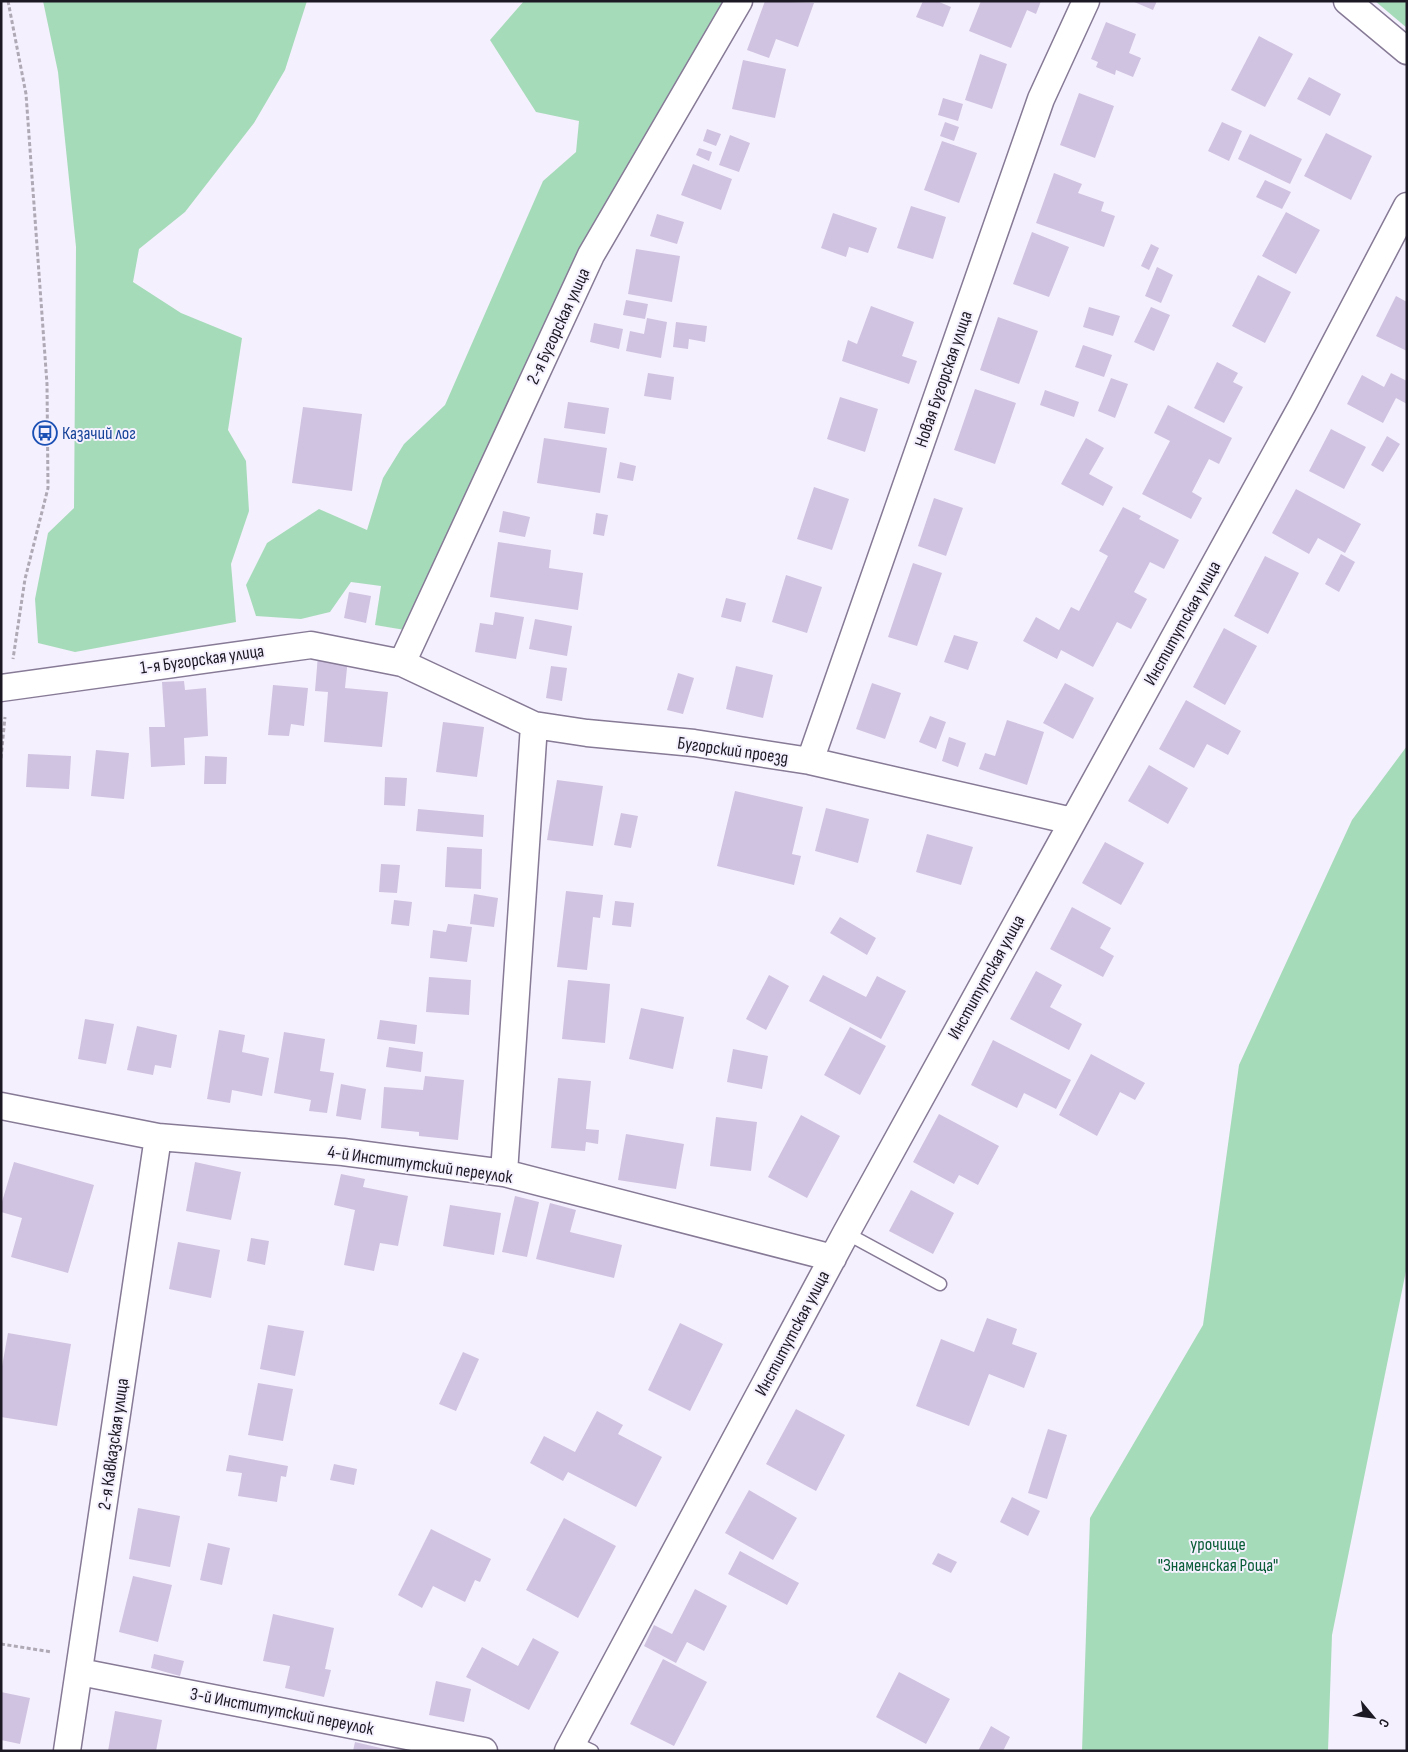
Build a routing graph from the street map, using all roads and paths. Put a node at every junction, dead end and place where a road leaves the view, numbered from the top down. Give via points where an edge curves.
1 (8, 1) edge
2 (739, 1) edge
3 (1086, 1) edge
4 (1347, 1) edge
5 (1407, 51) edge
6 (1407, 206) edge
7 (402, 663) junction
8 (4, 687) edge
9 (534, 725) junction
10 (1, 758) edge
11 (810, 761) junction
12 (1072, 821) junction
13 (1, 1106) edge
14 (158, 1137) junction
15 (504, 1173) junction
16 (846, 1233) junction
17 (833, 1258) junction
18 (940, 1284) dead end
19 (1, 1644) edge
20 (81, 1665) junction
21 (578, 1748) edge
22 (67, 1751) edge
23 (484, 1751) edge

1 - 8 path via 26,94 47,384 48,488 25,580 18,631
2 - 7 street, 2-я Бугорская улица via 591,255
3 - 11 street, Новая Бугорская улица via 1040,99
4 - 5 street
6 - 12 street, Институтская улица via 1298,413
7 - 8 street, 1-я Бугорская улица via 311,645
7 - 9 street, Бугорский проезд
8 - 10 path
9 - 11 street, Бугорский проезд via 694,743
9 - 15 street
11 - 12 street, Бугорский проезд
12 - 16 street, Институтская улица
13 - 14 street, 4-й Институтский переулок
14 - 15 street, 4-й Институтский переулок via 343,1152
14 - 20 street, 2-я Кавказская улица
15 - 17 street, 4-й Институтский переулок
16 - 17 street, Институтская улица
16 - 18 lane
17 - 21 street, Институтская улица
19 - 20 path
20 - 22 street, 2-я Кавказская улица
20 - 23 street, 3-й Институтский переулок

